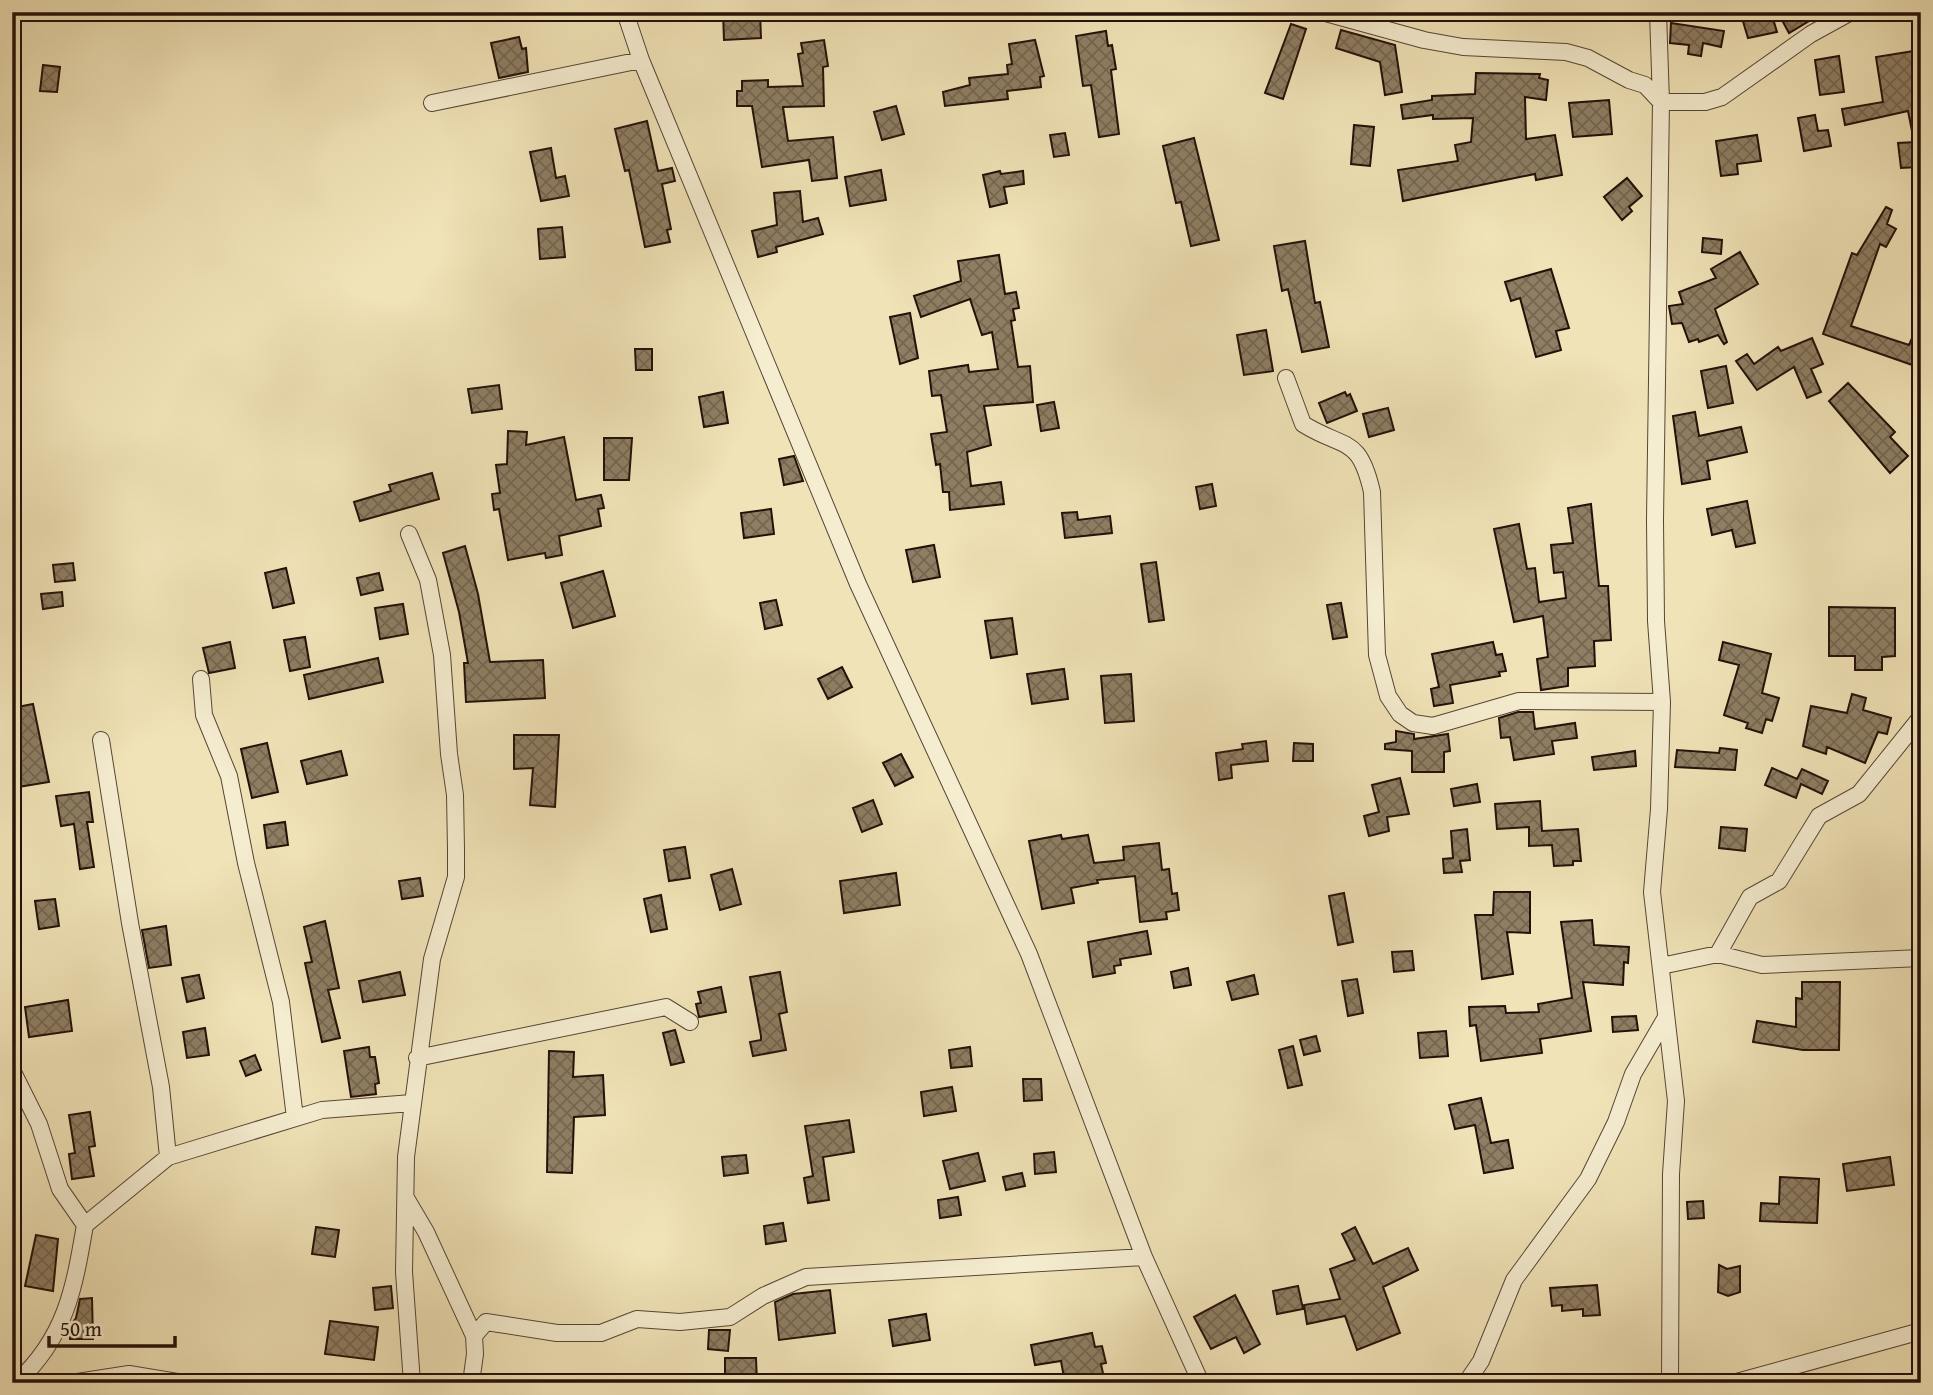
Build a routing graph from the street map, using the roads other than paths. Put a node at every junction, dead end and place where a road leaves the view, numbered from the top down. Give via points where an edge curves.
1 (625, 12) edge
2 (1322, 12) edge
3 (1658, 12) edge
4 (1851, 12) edge
5 (640, 60) junction
6 (1661, 102) junction
7 (432, 103) dead end
8 (1286, 378) dead end
9 (409, 534) dead end
10 (201, 679) dead end
11 (1662, 702) junction
12 (1921, 717) edge
13 (102, 740) dead end
14 (1718, 954) junction
15 (1921, 958) edge
16 (1661, 965) junction
17 (1665, 1019) junction
18 (690, 1022) dead end
19 (417, 1058) junction
20 (12, 1070) edge
21 (412, 1103) junction
22 (295, 1118) junction
23 (168, 1157) junction
24 (405, 1196) junction
25 (85, 1225) junction
26 (1144, 1257) junction
27 (1921, 1331) edge
28 (474, 1336) junction
29 (16, 1383) edge
30 (71, 1383) edge
31 (183, 1383) edge
32 (412, 1383) edge
33 (471, 1383) edge
34 (1201, 1383) edge
35 (1466, 1383) edge
36 (1670, 1383) edge
37 (1733, 1383) edge

1 - 5 street
2 - 6 street via 1463,47 1566,52 1645,85
3 - 6 street
4 - 6 street via 1721,97 1705,102
5 - 7 street
5 - 26 street via 858,584 1029,954
6 - 11 street via 1655,533
8 - 11 street via 1303,424 1356,449 1366,466 1372,492 1377,655 1388,696 1400,714 1413,723 1433,726 1519,701
9 - 19 street via 428,580 442,655 456,849 456,877 432,960
10 - 22 street via 204,715 229,776 281,1002
11 - 16 street via 1652,892
12 - 14 street via 1859,794 1819,816 1780,881 1750,897
13 - 23 street via 161,1087
14 - 15 street via 1762,965
14 - 16 street
16 - 17 street
17 - 35 street via 1633,1074 1588,1180 1514,1280 1481,1361
17 - 36 street via 1676,1101
18 - 19 street via 666,1007
19 - 21 street
20 - 25 street via 39,1124 60,1189
21 - 22 street via 322,1110
21 - 24 street
22 - 23 street
23 - 25 street
24 - 28 street
24 - 32 street via 404,1272
25 - 29 street via 67,1312 40,1357
26 - 28 street via 806,1277 730,1317 680,1322 637,1319 601,1333 557,1333 486,1322
26 - 34 street
27 - 37 street
28 - 33 street
30 - 31 street via 129,1374

